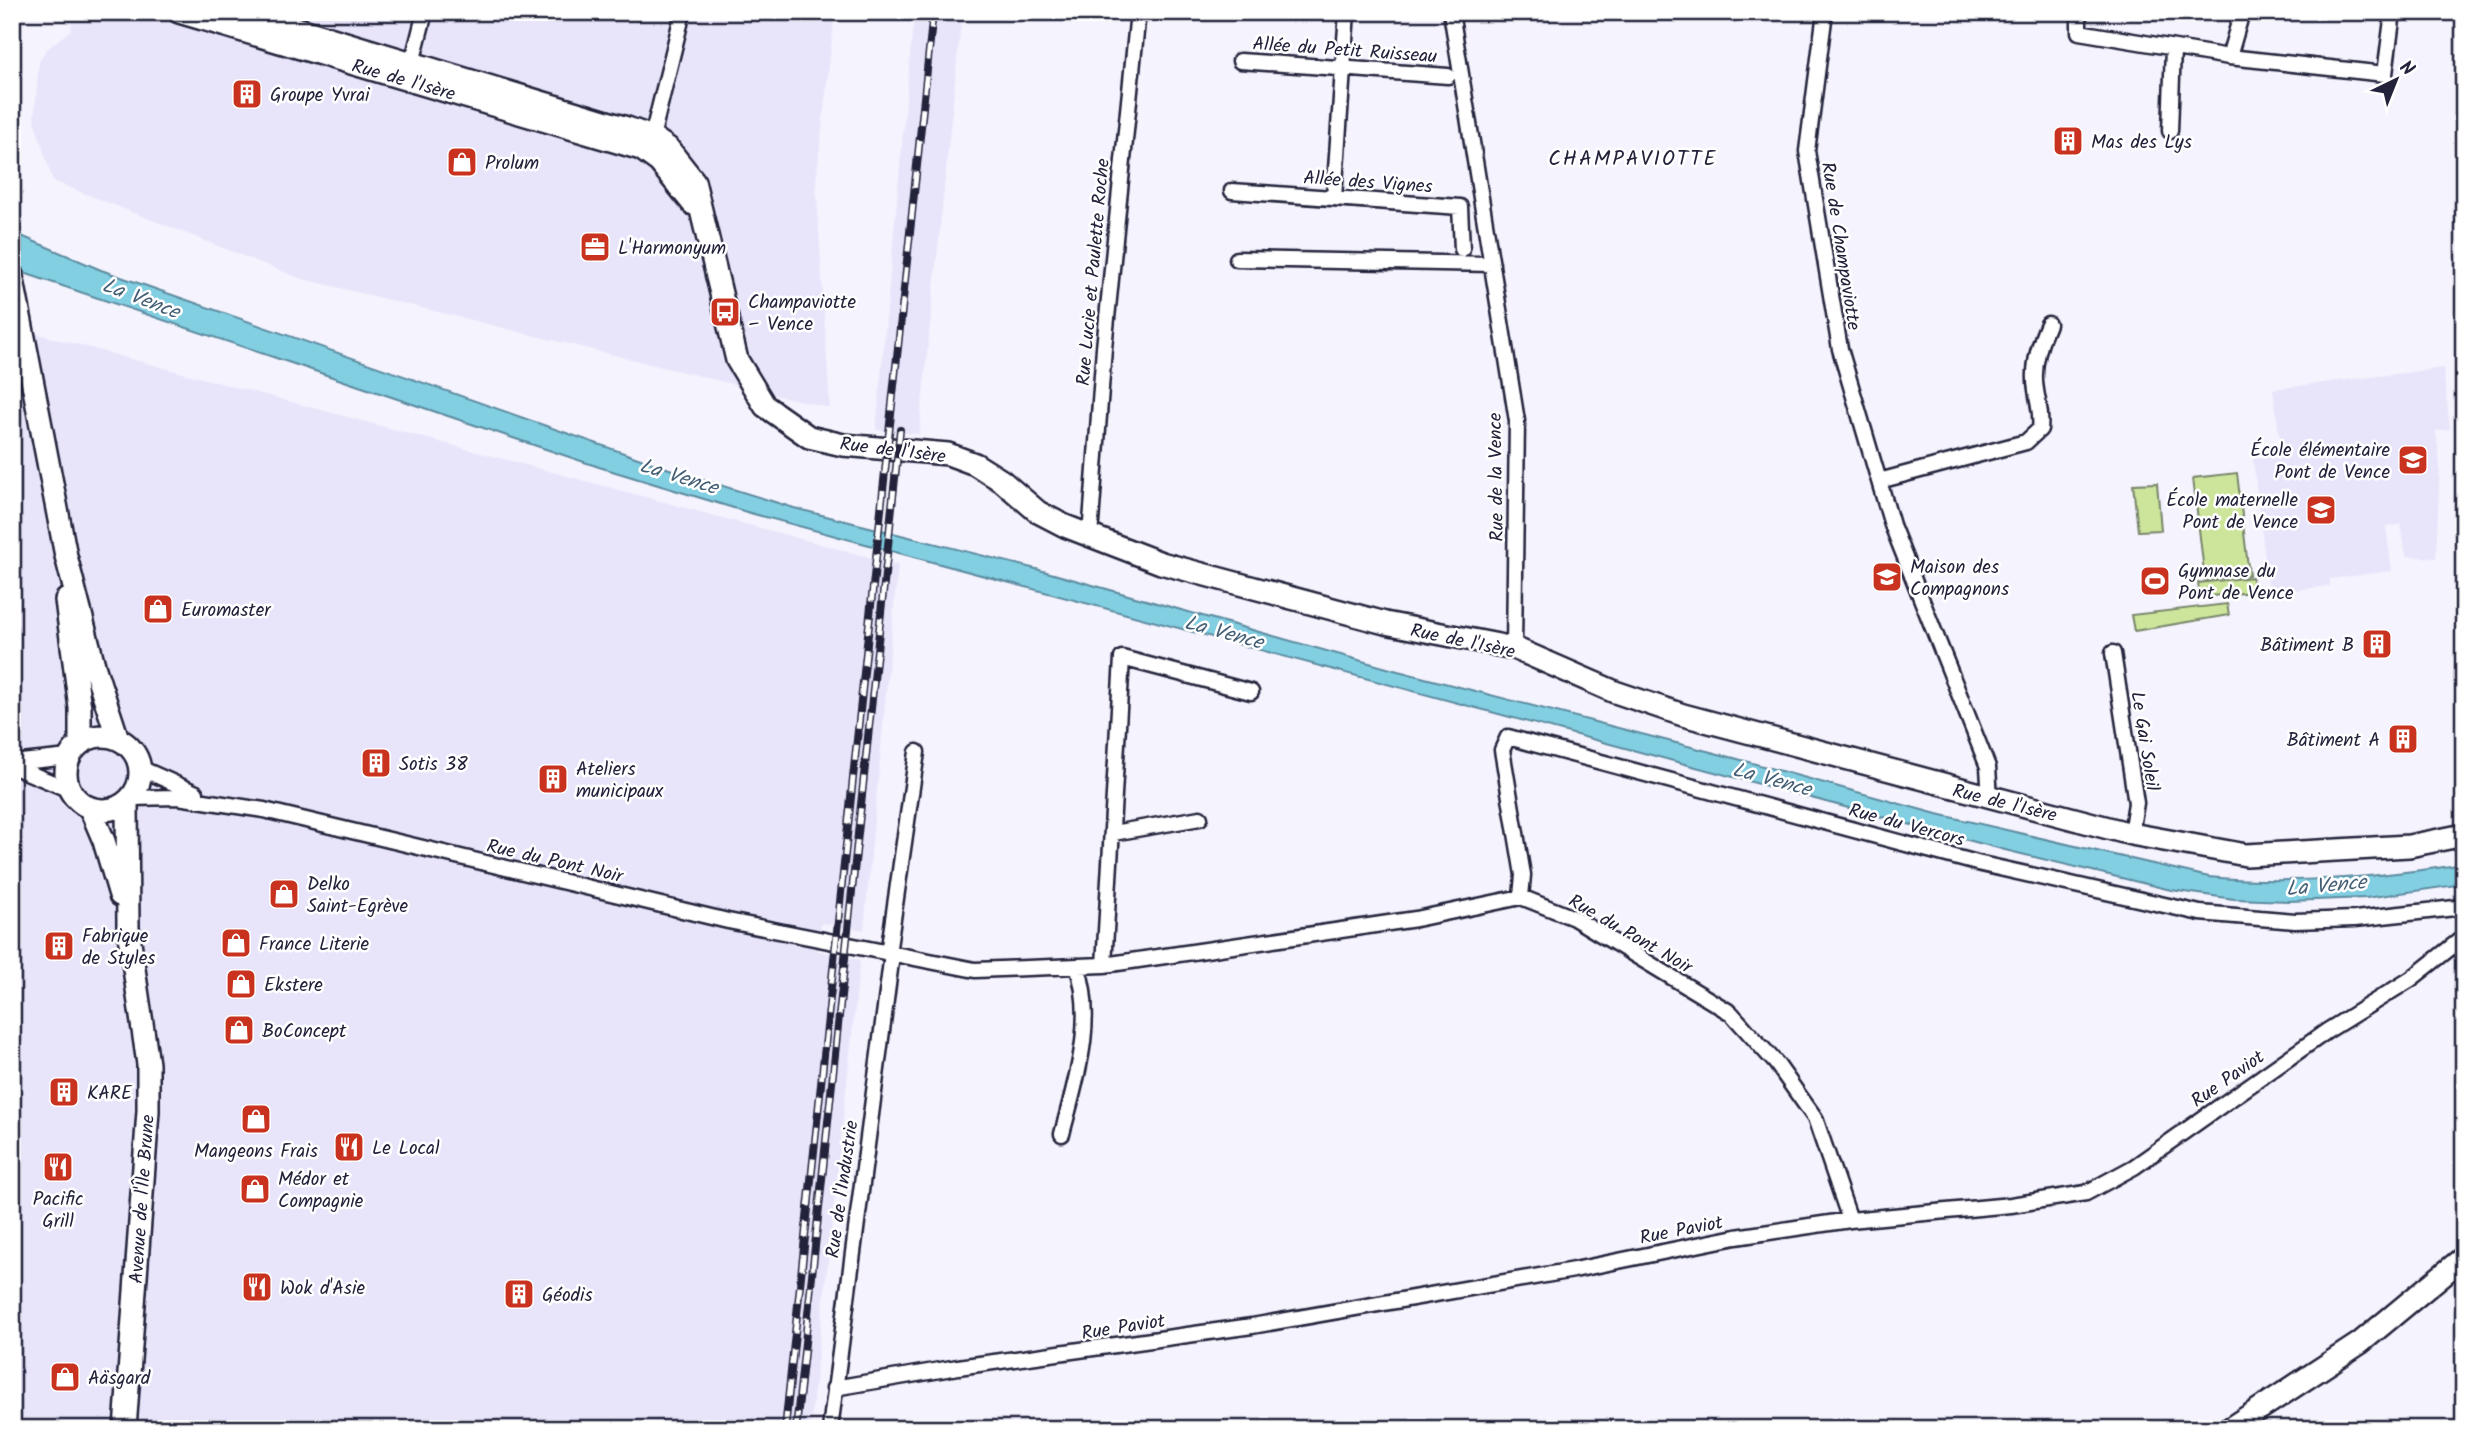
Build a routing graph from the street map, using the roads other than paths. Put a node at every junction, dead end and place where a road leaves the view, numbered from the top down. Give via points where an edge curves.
1 (179, 12) edge
2 (243, 12) edge
3 (425, 12) edge
4 (683, 12) edge
5 (1138, 12) edge
6 (1347, 12) edge
7 (1451, 12) edge
8 (1825, 12) edge
9 (2079, 12) edge
10 (2242, 12) edge
11 (2393, 12) edge
12 (2173, 48) junction
13 (2229, 57) junction
14 (1240, 61) dead end
15 (412, 63) junction
16 (1342, 68) junction
17 (1448, 76) dead end
18 (2170, 131) dead end
19 (652, 137) junction
20 (629, 145) junction
21 (1232, 191) dead end
22 (1334, 198) junction
23 (702, 217) junction
24 (1462, 249) dead end
25 (1237, 259) dead end
26 (1492, 264) junction
27 (13, 276) edge
28 (2048, 324) dead end
29 (1879, 481) junction
30 (1090, 536) junction
31 (66, 556) junction
32 (1514, 648) junction
33 (2113, 653) dead end
34 (1251, 692) dead end
35 (118, 739) junction
36 (75, 751) junction
37 (917, 752) dead end
38 (12, 765) edge
39 (140, 768) junction
40 (70, 790) junction
41 (1990, 799) junction
42 (129, 800) junction
43 (214, 800) junction
44 (90, 808) junction
45 (1199, 818) dead end
46 (1113, 833) junction
47 (2132, 834) junction
48 (2464, 835) edge
49 (1521, 897) junction
50 (2464, 907) edge
51 (128, 928) junction
52 (2464, 937) edge
53 (890, 954) junction
54 (1104, 965) junction
55 (1077, 966) junction
56 (1062, 1134) dead end
57 (1850, 1220) junction
58 (2464, 1256) edge
59 (834, 1388) junction
60 (2233, 1427) edge
61 (125, 1429) edge
62 (830, 1429) edge

1 - 20 street, Rue de l'Isère
2 - 15 street, Rue de l'Isère
3 - 15 street
4 - 19 street
5 - 30 street, Rue Lucie et Paulette Roche
6 - 16 street
7 - 26 street, Rue de la Vence
8 - 29 street, Rue de Champaviotte via 1807,151 1840,349
9 - 12 street via 2079,32
10 - 13 street
11 - 13 street via 2385,74
12 - 13 street
12 - 18 street
14 - 16 street, Allée du Petit Ruisseau
15 - 19 street, Rue de l'Isère
16 - 17 street, Allée du Petit Ruisseau
16 - 22 street
19 - 20 street
19 - 23 street, Rue de l'Isère via 681,162 694,181
20 - 23 street, Rue de l'Isère via 659,162
21 - 22 street, Allée des Vignes
22 - 24 street, Allée des Vignes via 1460,207
23 - 30 street, Rue de l'Isère via 737,360 765,406 809,437 843,445 948,454 975,464 1038,512
25 - 26 street
26 - 32 street, Rue de la Vence via 1517,421
27 - 31 street
28 - 29 street via 2034,379 2042,410 2040,429 2026,442
29 - 41 street, Rue de Champaviotte via 1896,536 1988,767
30 - 32 street, Rue de l'Isère via 1161,563 1385,624
31 - 35 street
31 - 36 street via 66,603 80,708
32 - 41 street, Rue de l'Isère via 1615,692 1683,715
33 - 47 street, Le Gai Soleil via 2136,803
34 - 46 street via 1122,658
35 - 36 street via 98,736
35 - 39 street via 132,750
36 - 38 street
36 - 40 street via 66,768
37 - 53 street
38 - 40 street
39 - 42 street via 139,783
39 - 43 street, Rue du Pont Noir
40 - 44 street
41 - 47 street, Rue de l'Isère
42 - 43 street, Rue du Pont Noir
42 - 44 street via 111,810
42 - 51 street, Avenue de l'Île Brune
43 - 53 street, Rue du Pont Noir via 728,921
44 - 51 street, Avenue de l'Île Brune via 113,868
45 - 46 street
46 - 54 street
47 - 48 street, Rue de l'Isère via 2246,855 2409,846
49 - 50 street, Rue du Vercors via 1523,875 1502,751 1508,737 2001,869 2200,913 2295,921
49 - 54 street, Rue du Pont Noir via 1416,919
49 - 57 street, Rue du Pont Noir via 1574,918 1731,1013 1776,1063 1815,1118
51 - 61 street, Avenue de l'Île Brune via 148,1064 148,1111
52 - 57 street, Rue Paviot via 2411,979 2327,1031 2134,1167 2086,1193
53 - 55 street, Rue du Pont Noir via 975,970
53 - 59 street, Rue de l'Industrie
54 - 55 street, Rue du Pont Noir
55 - 56 street via 1087,1011
57 - 59 street, Rue Paviot via 1252,1326
58 - 60 street via 2360,1343
59 - 62 street, Rue de l'Industrie

